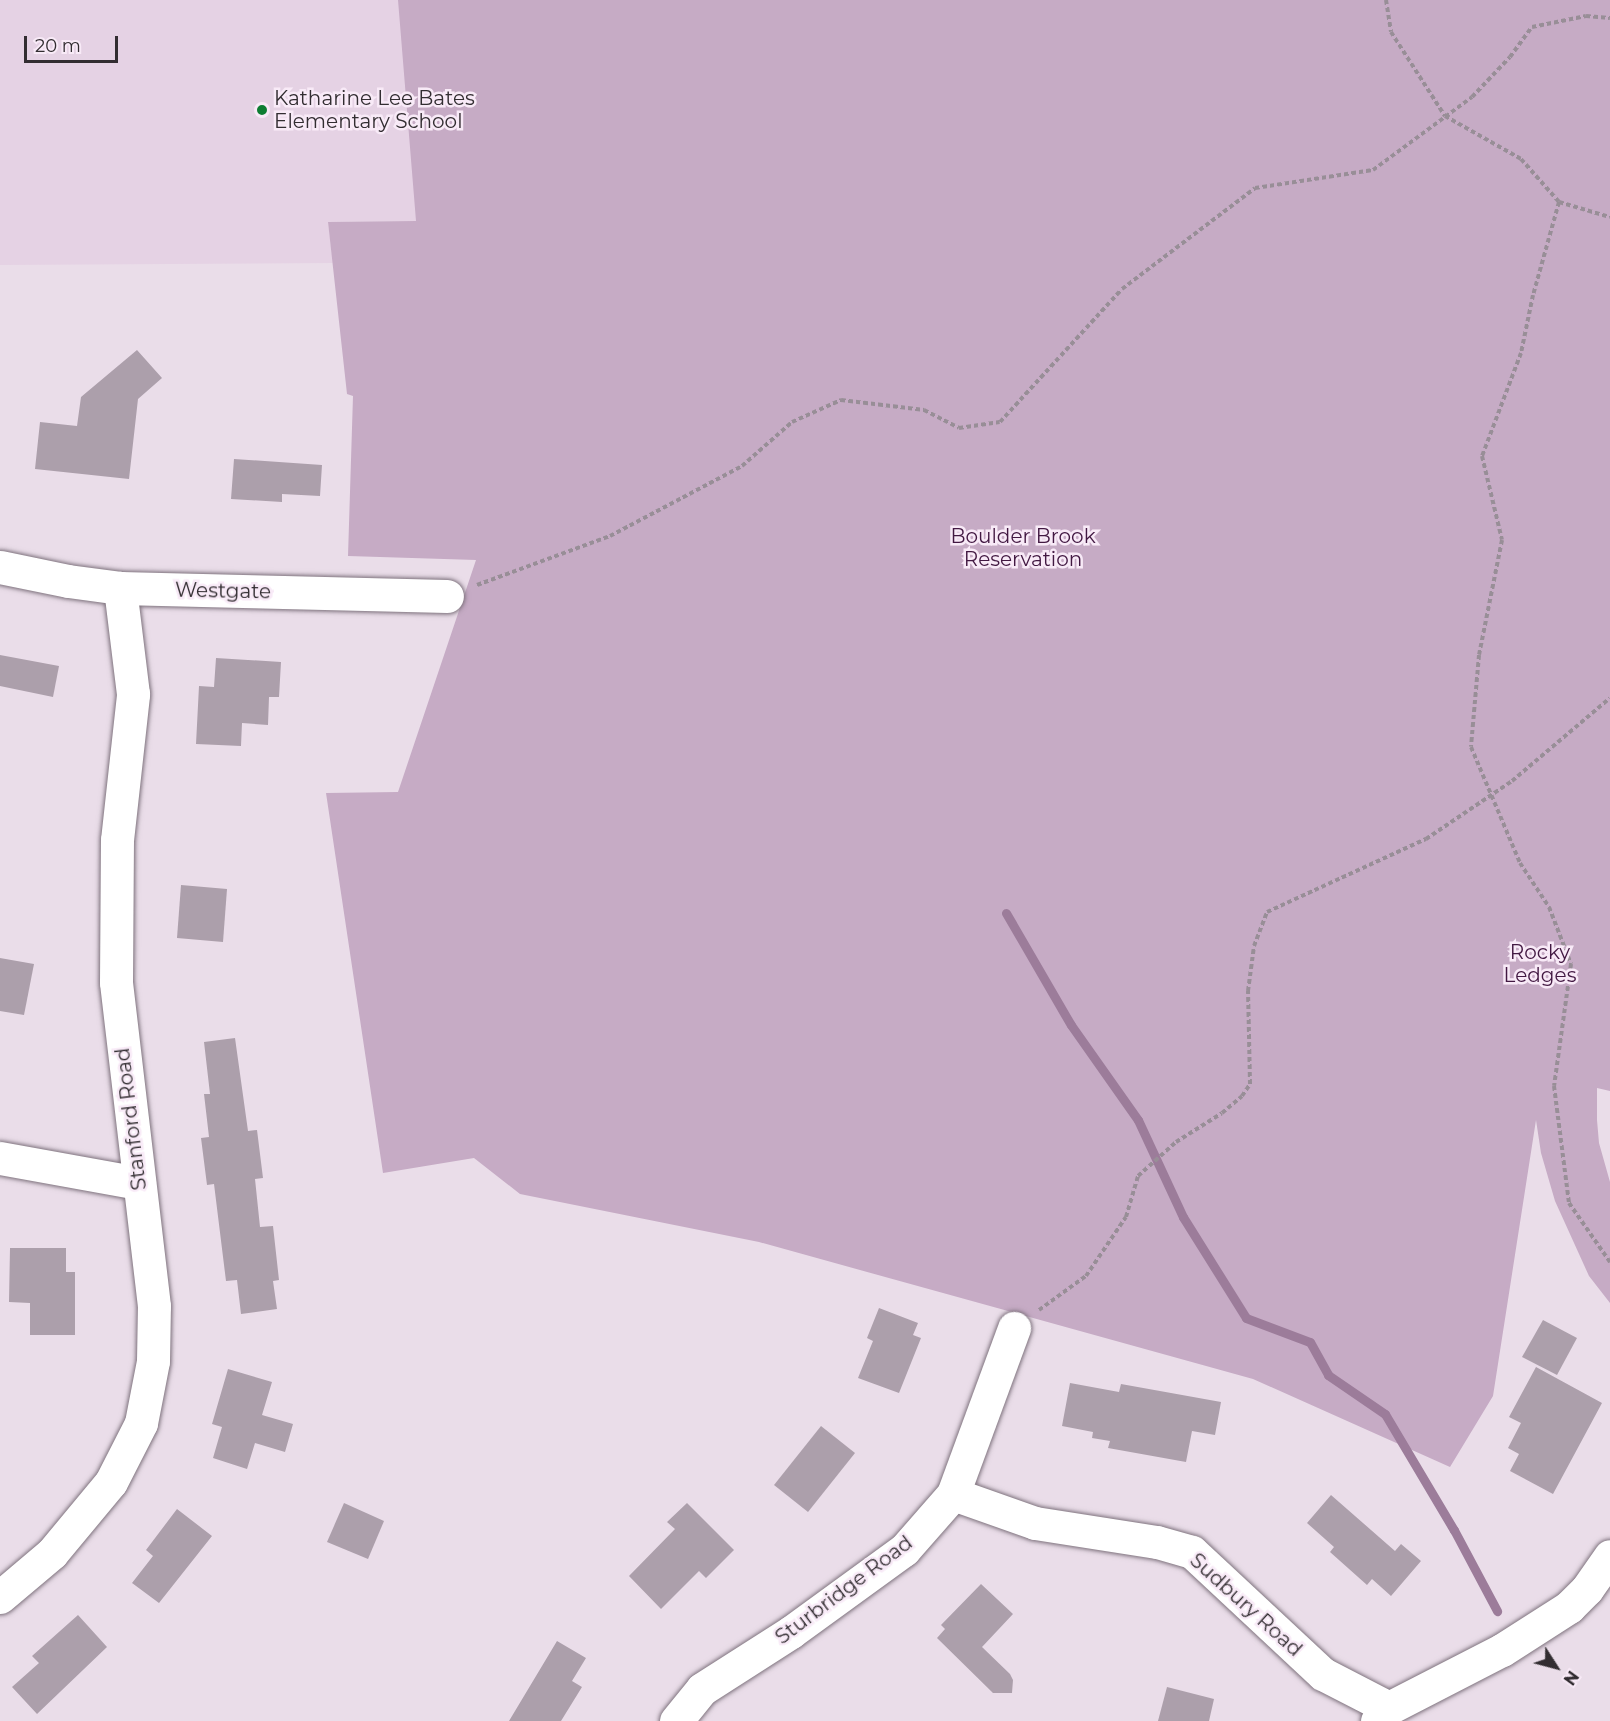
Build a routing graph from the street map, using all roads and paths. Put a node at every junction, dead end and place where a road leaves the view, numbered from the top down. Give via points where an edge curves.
1 (1386, 0) edge
2 (1610, 18) edge
3 (1445, 116) junction
4 (1559, 202) junction
5 (1610, 216) edge
6 (0, 567) edge
7 (120, 588) junction
8 (447, 596) joint
9 (1610, 698) edge
10 (1491, 795) junction
11 (0, 1158) edge
12 (139, 1183) junction
13 (1610, 1262) edge
14 (1014, 1328) joint
15 (953, 1494) junction
16 (1610, 1556) edge
17 (0, 1597) edge
18 (1383, 1715) edge
19 (676, 1721) edge

1 - 3 path via 1391,32
2 - 3 path via 1586,15 1532,27 1472,97
3 - 4 path via 1521,159
3 - 8 path via 1373,170 1255,188 1122,289 1000,422 958,428 924,410 841,400 792,422 742,466 610,536
4 - 5 path
4 - 10 path via 1521,353 1482,456 1502,540 1479,656 1470,747
6 - 7 street, Westgate
7 - 8 street, Westgate
7 - 12 street, Stanford Road via 133,694 117,840 116,982
9 - 10 path
10 - 13 path via 1520,863 1548,907 1571,964 1554,1086 1569,1203
10 - 14 path via 1426,839 1267,912 1254,946 1248,990 1250,1084 1222,1113 1176,1142 1138,1176 1126,1217 1086,1276
11 - 12 street
12 - 17 street, Stanford Road via 154,1306 153,1361 141,1423 111,1482 52,1553
14 - 15 street, Sturbridge Road
15 - 18 street, Sudbury Road via 1035,1523 1156,1542 1192,1552 1323,1674
15 - 19 street, Sturbridge Road via 904,1550 791,1632 702,1689
16 - 18 street via 1569,1607 1502,1650

